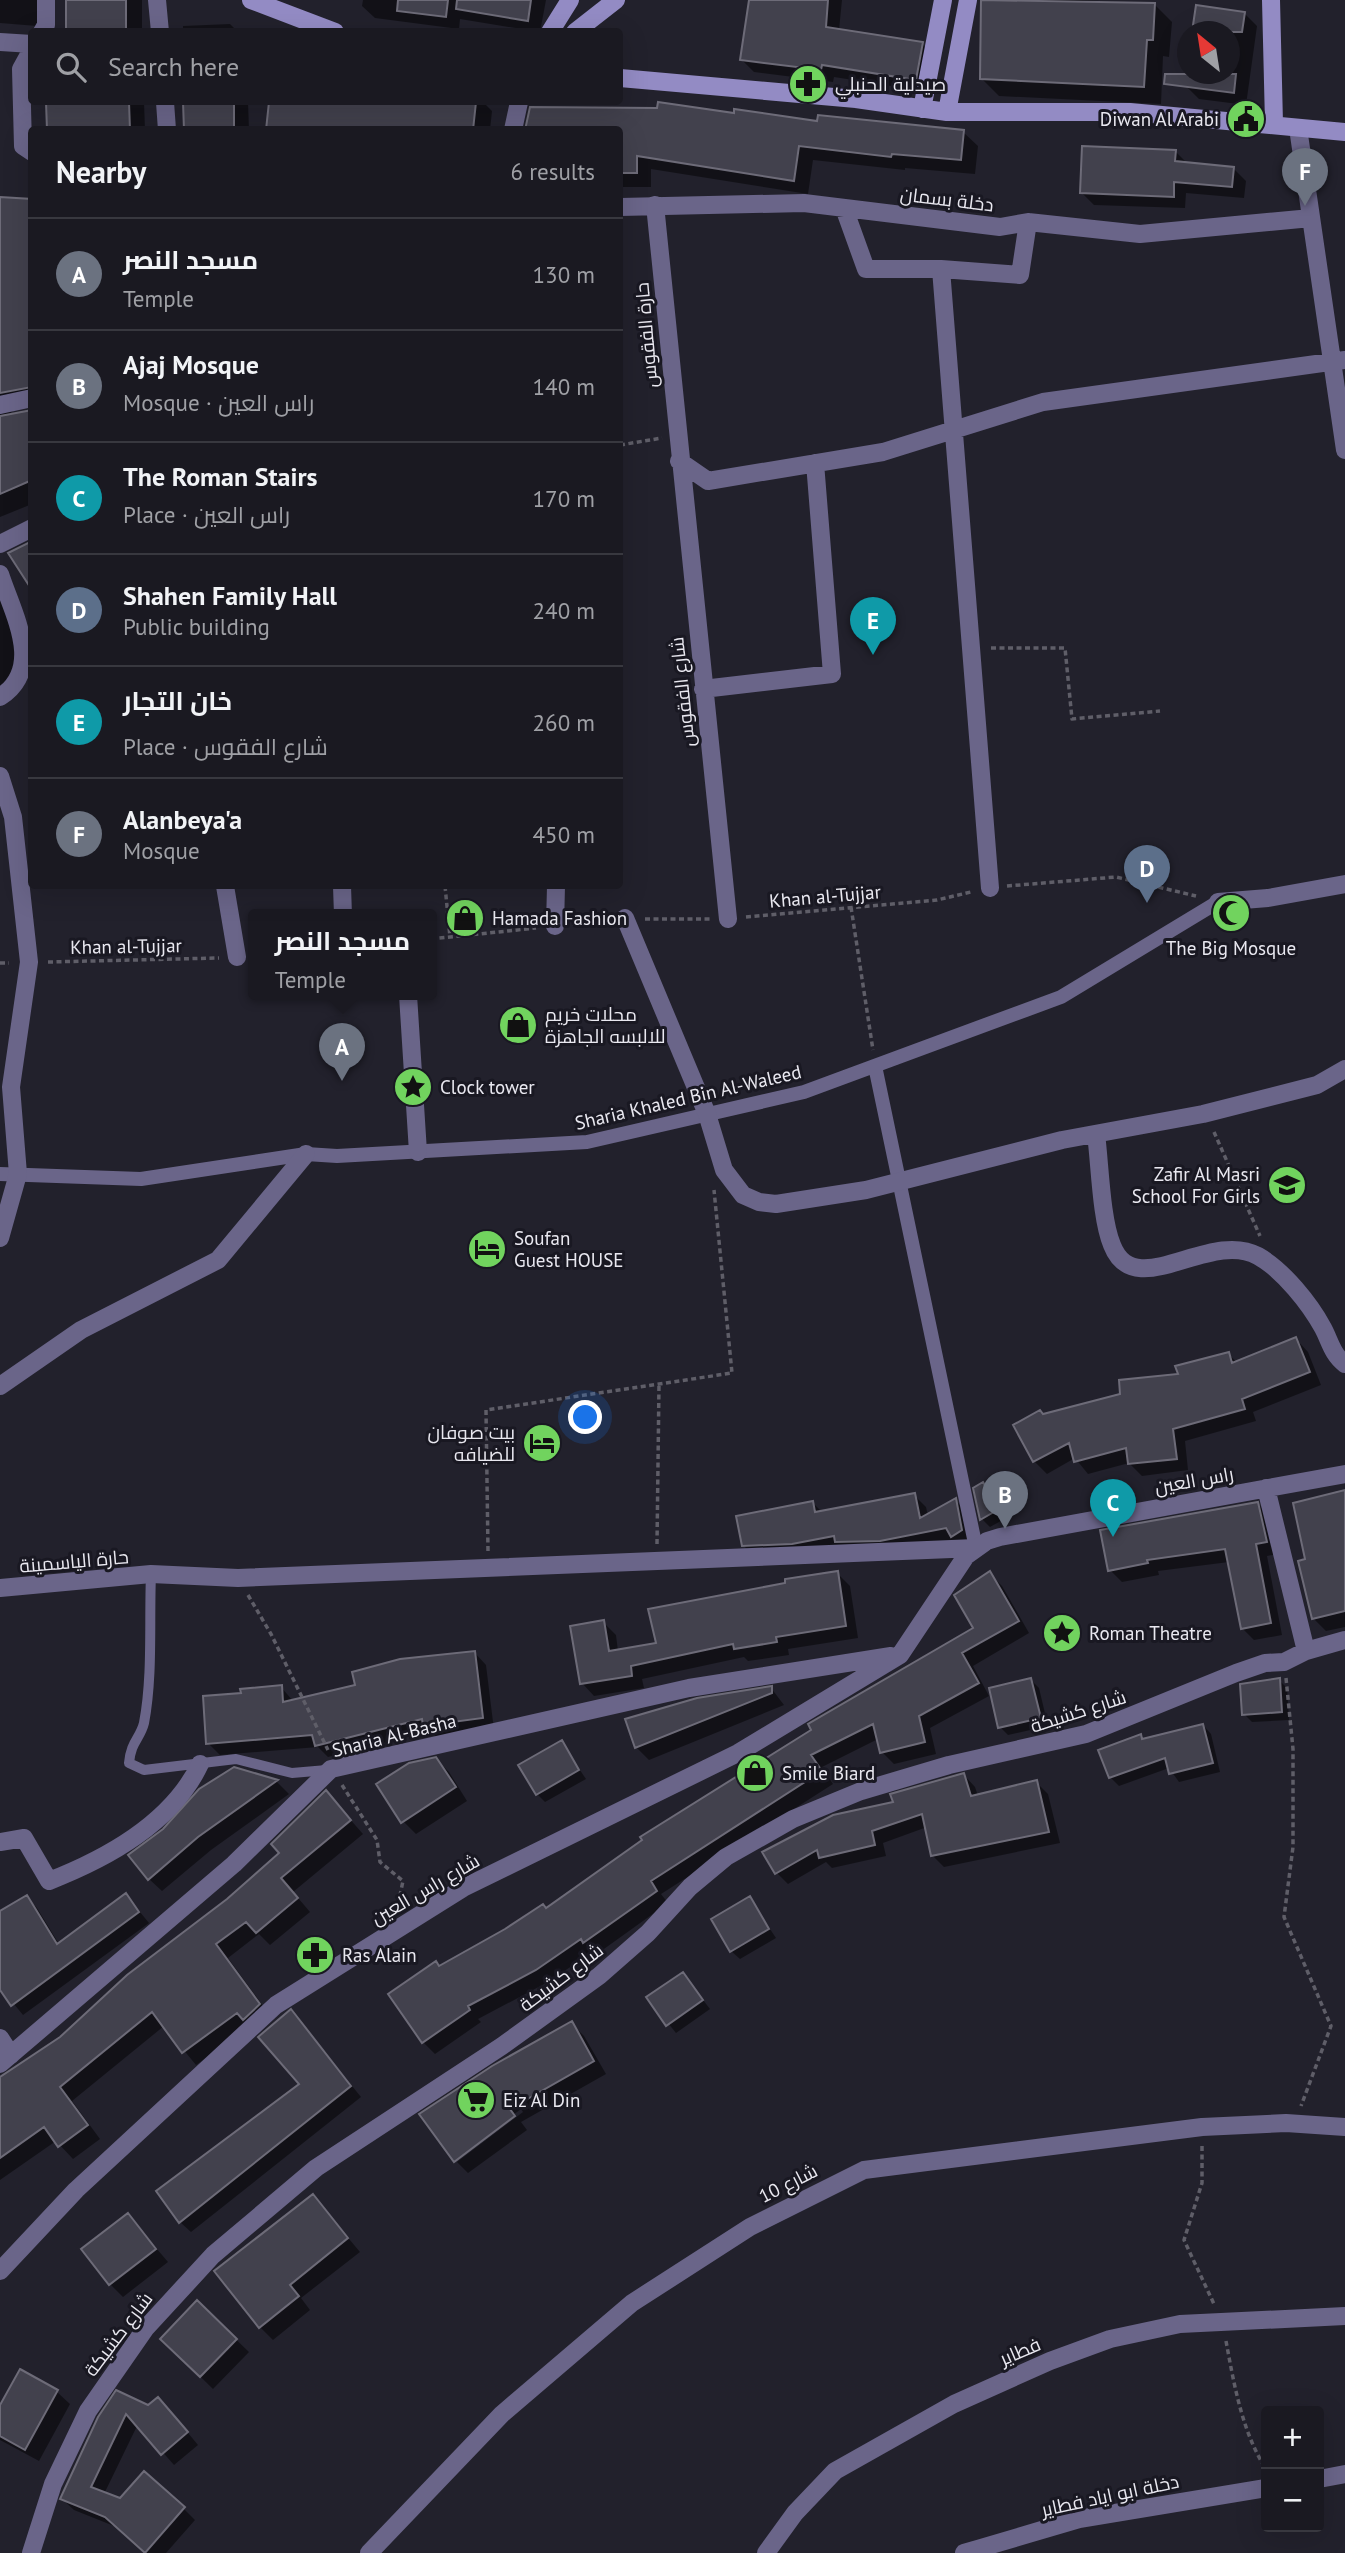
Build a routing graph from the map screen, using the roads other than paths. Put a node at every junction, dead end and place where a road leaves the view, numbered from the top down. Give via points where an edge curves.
1 (46, 0) edge
2 (157, 0) edge
3 (251, 0) edge
4 (570, 0) edge
5 (616, 0) edge
6 (943, 0) edge
7 (968, 0) edge
8 (1271, 0) edge
9 (44, 28) edge
10 (160, 28) edge
11 (324, 28) edge
12 (552, 28) edge
13 (580, 28) edge
14 (0, 42) edge
15 (28, 46) edge
16 (28, 55) edge
17 (623, 78) edge
18 (164, 105) edge
19 (518, 105) edge
20 (922, 109) junction
21 (947, 112) junction
22 (1274, 123) junction
23 (166, 126) edge
24 (514, 126) edge
25 (1298, 128) junction
26 (1345, 132) edge
27 (28, 149) edge
28 (655, 205) junction
29 (623, 206) edge
30 (844, 208) junction
31 (1311, 218) junction
32 (1028, 222) junction
33 (941, 269) junction
34 (1339, 360) edge
35 (28, 399) edge
36 (0, 405) edge
37 (954, 432) junction
38 (1345, 450) edge
39 (679, 461) junction
40 (815, 463) junction
41 (28, 530) edge
42 (0, 544) edge
43 (0, 574) edge
44 (703, 689) junction
45 (0, 697) edge
46 (0, 776) edge
47 (1345, 884) edge
48 (989, 888) road end
49 (226, 889) edge
50 (342, 889) edge
51 (556, 889) edge
52 (1218, 902) joint
53 (343, 909) edge
54 (625, 918) road end
55 (728, 919) road end
56 (555, 926) road end
57 (237, 957) road end
58 (408, 1000) edge
59 (875, 1066) junction
60 (1345, 1069) edge
61 (706, 1114) junction
62 (1096, 1134) junction
63 (418, 1152) junction
64 (306, 1154) junction
65 (9, 1174) edge
66 (899, 1182) junction
67 (0, 1238) edge
68 (1345, 1364) edge
69 (0, 1386) edge
70 (1345, 1474) edge
71 (1266, 1488) junction
72 (975, 1548) junction
73 (150, 1574) junction
74 (0, 1588) edge
75 (1345, 1640) edge
76 (1306, 1651) junction
77 (900, 1655) junction
78 (200, 1764) junction
79 (331, 1769) junction
80 (0, 1842) edge
81 (0, 2038) edge
82 (5, 2059) edge
83 (1345, 2127) edge
84 (0, 2271) edge
85 (1345, 2316) edge
86 (1345, 2474) edge
87 (1324, 2478) edge
88 (1261, 2489) edge
89 (1014, 2546) edge
90 (31, 2553) edge
91 (369, 2553) edge
92 (766, 2553) edge
93 (964, 2553) edge

1 - 9 street
2 - 10 street
3 - 11 main road
4 - 12 main road
5 - 13 main road
6 - 20 main road
7 - 21 main road
8 - 22 main road
14 - 15 street
16 - 27 street via 22,69 23,146
17 - 20 main road
18 - 23 street
19 - 24 street
20 - 21 main road
21 - 22 main road via 1130,112
22 - 25 main road
25 - 26 main road
25 - 31 street
28 - 29 street, دخلة بسمان
28 - 30 street, دخلة بسمان via 804,203
28 - 39 street, حارة الفقوس
30 - 32 street, دخلة بسمان via 1000,227
30 - 33 street via 866,269
31 - 32 street, دخلة بسمان via 1140,234
31 - 34 street
32 - 33 street via 1020,275
33 - 37 street
34 - 37 street via 1044,402
34 - 38 street
35 - 36 street
37 - 40 street via 883,452
37 - 48 street
39 - 40 street via 708,481
39 - 44 street, شارع الفقوس
40 - 44 street via 832,674
41 - 42 street
43 - 45 street via 25,658 18,682
44 - 55 street, شارع الفقوس
46 - 65 street via 13,817 29,962 11,1087
47 - 52 street
49 - 57 street
50 - 53 street
51 - 56 street
52 - 59 street, Sharia Khaled Bin Al-Waleed via 1061,997
54 - 61 street
58 - 63 street
59 - 61 street, Sharia Khaled Bin Al-Waleed via 804,1092
59 - 66 street
60 - 62 street via 1317,1086
61 - 63 street, Sharia Khaled Bin Al-Waleed via 587,1142
61 - 66 street via 731,1183 759,1202 776,1204
62 - 66 street
62 - 68 street via 1110,1242 1125,1263 1155,1269 1232,1248 1257,1255 1295,1292
63 - 64 street, Sharia Khaled Bin Al-Waleed
64 - 65 street, Sharia Khaled Bin Al-Waleed via 141,1179
64 - 69 street via 218,1260 82,1330
65 - 67 street
66 - 72 street
70 - 71 street, راس العين
71 - 72 street, راس العين via 1000,1537
71 - 76 street
72 - 73 street, حارة الياسمينة via 238,1578
72 - 77 street, راس العين
73 - 74 street, حارة الياسمينة
73 - 78 lane via 147,1696 143,1726 131,1746 129,1763 144,1770
75 - 76 street, شارع كشيكة
76 - 90 street, شارع كشيكة via 1284,1662 1236,1673 1086,1734 949,1765 861,1791 793,1819 726,1857 599,1976 316,2168 195,2273 145,2329 88,2411 53,2484
77 - 79 street, Sharia Al-Basha via 689,1688
77 - 84 street, شارع راس العين via 738,1753 463,1888 276,2005 76,2190
78 - 79 lane via 236,1759 292,1773
78 - 80 street via 188,1790 134,1838 90,1865 49,1881 24,1838
79 - 82 street, Sharia Al-Basha via 234,1864
81 - 82 street
83 - 91 street, شارع 10 via 1202,2127 878,2166 798,2201 705,2253 598,2329 502,2414
85 - 92 street, فطاير via 1222,2320 1155,2328 1110,2339 1019,2374 954,2404 835,2471 795,2513
86 - 87 street
88 - 89 street, دخلة ابو اياد فطاير via 1079,2519
89 - 93 street, دخلة ابو اياد فطاير

